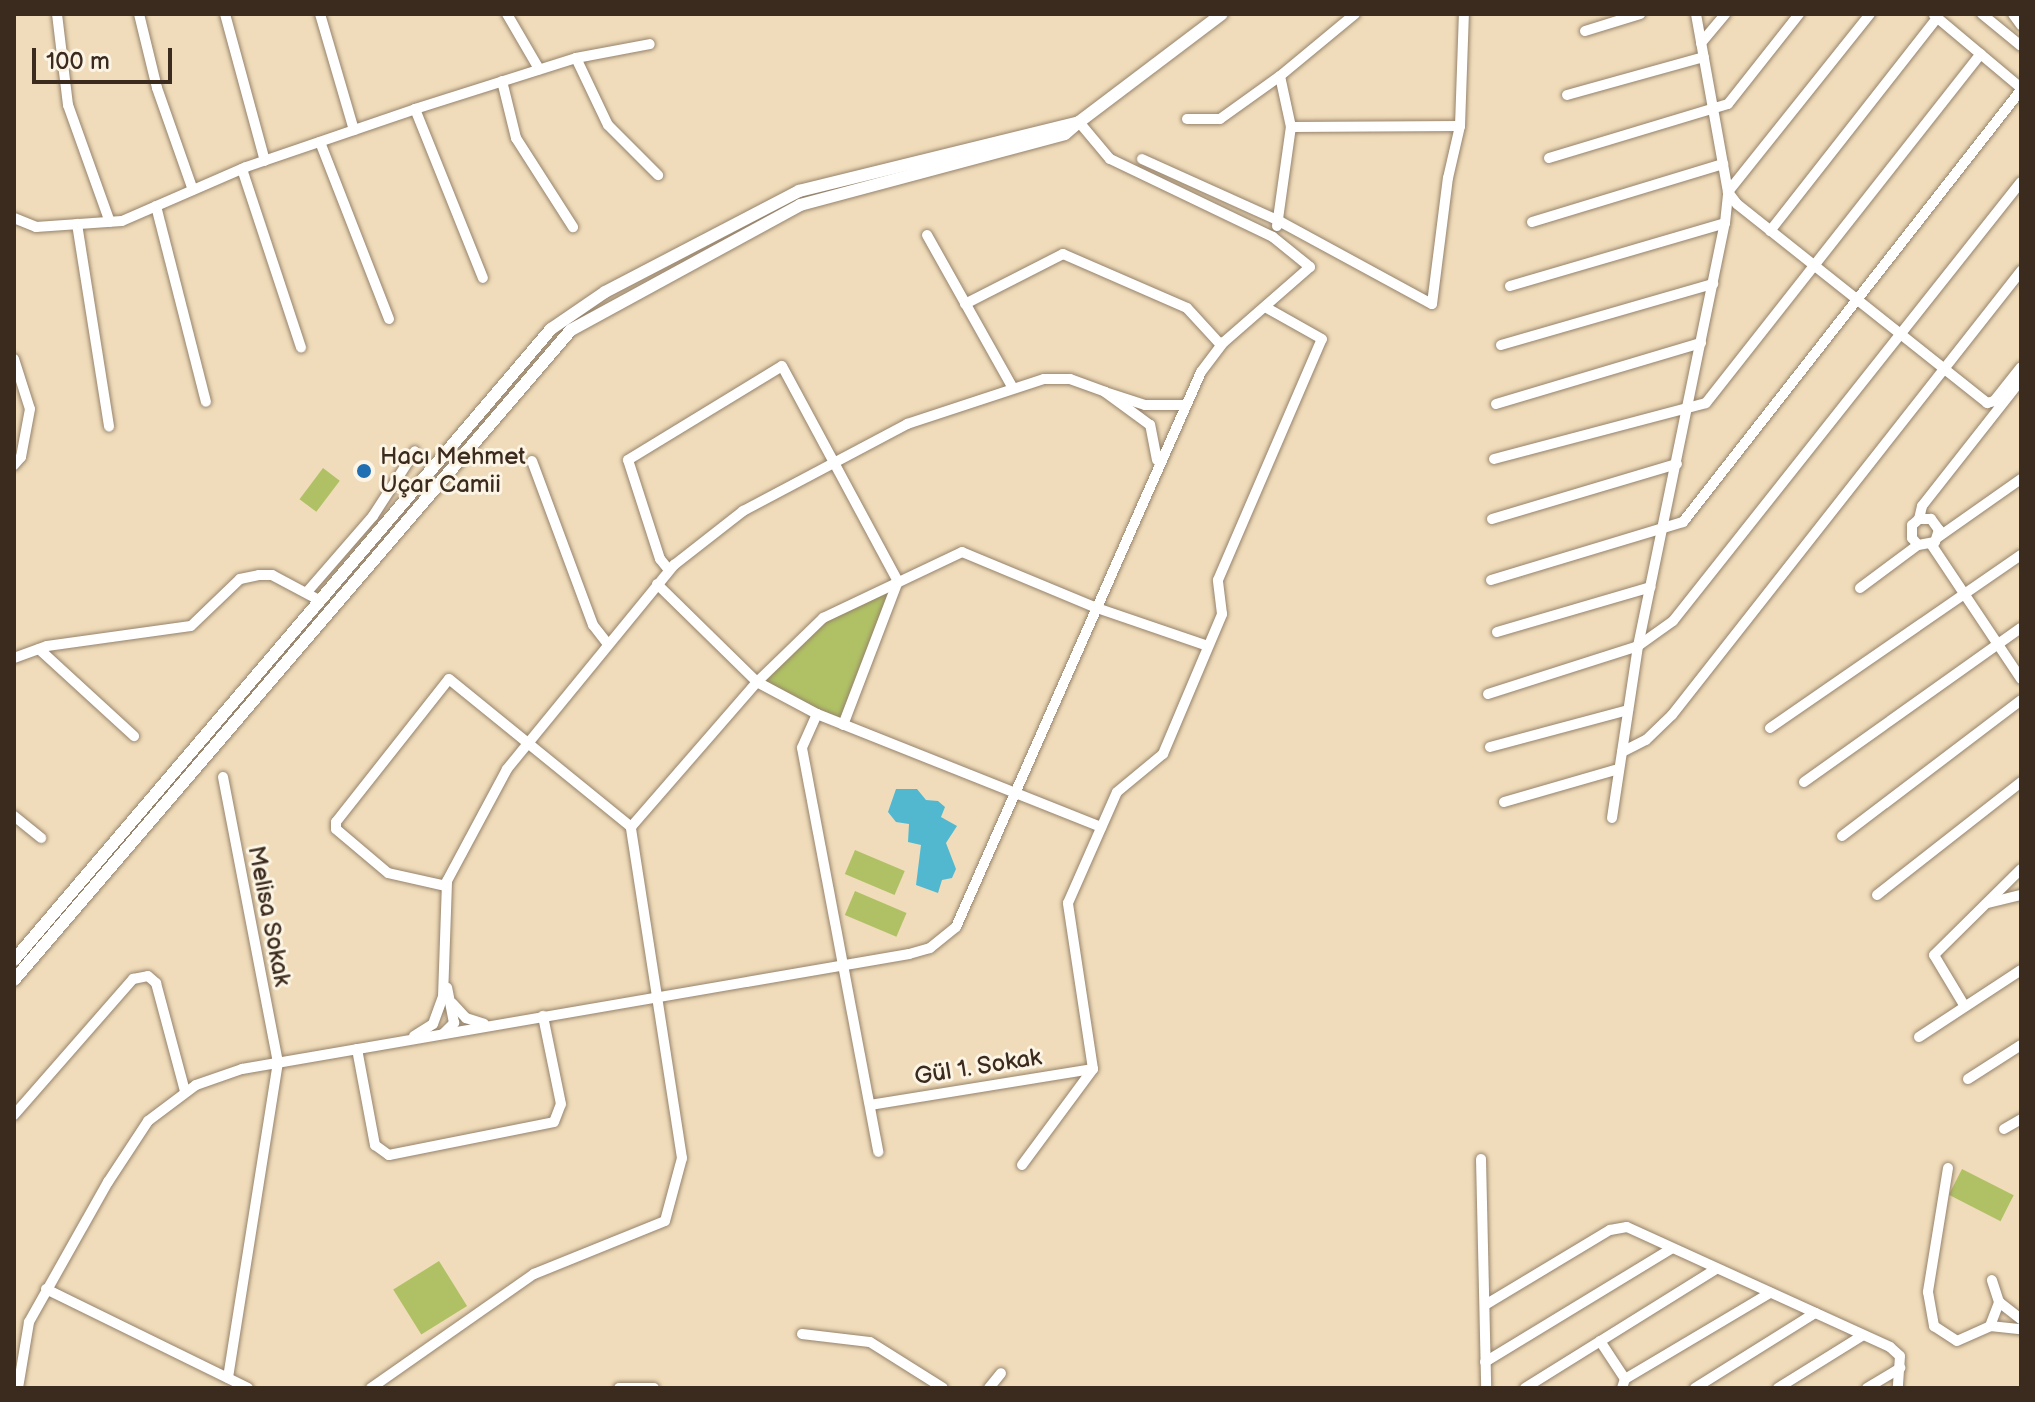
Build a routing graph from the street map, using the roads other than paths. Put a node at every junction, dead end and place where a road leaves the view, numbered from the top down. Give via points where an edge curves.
1 (57, 14) edge
2 (139, 14) edge
3 (225, 14) edge
4 (320, 14) edge
5 (507, 14) edge
6 (1222, 14) edge
7 (1355, 14) edge
8 (1464, 14) edge
9 (1640, 14) edge
10 (1696, 14) edge
11 (1725, 14) edge
12 (1799, 14) edge
13 (1870, 14) edge
14 (1982, 14) edge
15 (2013, 14) edge
16 (1935, 16) edge
17 (2021, 25) edge
18 (1585, 31) dead end
19 (1701, 43) junction
20 (650, 44) dead end
21 (2021, 46) edge
22 (1981, 54) junction
23 (1704, 57) junction
24 (576, 58) junction
25 (539, 69) junction
26 (1280, 76) junction
27 (502, 81) junction
28 (2021, 89) edge
29 (1567, 95) dead end
30 (415, 109) junction
31 (1714, 111) junction
32 (1187, 119) dead end
33 (1079, 122) junction
34 (1460, 126) junction
35 (1291, 127) junction
36 (354, 130) junction
37 (320, 142) junction
38 (1549, 158) dead end
39 (1142, 159) dead end
40 (265, 161) junction
41 (1723, 164) junction
42 (242, 169) junction
43 (658, 175) dead end
44 (2021, 182) edge
45 (193, 190) junction
46 (1728, 192) junction
47 (156, 206) junction
48 (14, 218) edge
49 (1279, 221) junction
50 (110, 222) junction
51 (1532, 222) dead end
52 (1725, 223) junction
53 (77, 224) junction
54 (573, 227) dead end
55 (1770, 231) junction
56 (927, 235) dead end
57 (1273, 237) junction
58 (1814, 266) junction
59 (2021, 271) edge
60 (483, 278) dead end
61 (1713, 284) junction
62 (1510, 286) dead end
63 (1856, 300) junction
64 (965, 304) junction
65 (1265, 307) junction
66 (389, 319) dead end
67 (1900, 334) junction
68 (1701, 343) junction
69 (1221, 345) junction
70 (1501, 345) dead end
71 (301, 347) dead end
72 (14, 359) edge
73 (528, 366) junction
74 (2021, 367) edge
75 (1944, 369) junction
76 (2021, 380) edge
77 (1013, 388) junction
78 (1105, 392) junction
79 (2021, 392) edge
80 (2004, 401) junction
81 (206, 402) dead end
82 (1496, 404) dead end
83 (1185, 405) junction
84 (1688, 408) junction
85 (1178, 418) junction
86 (1146, 420) junction
87 (109, 426) dead end
88 (415, 451) dead end
89 (1494, 459) dead end
90 (532, 461) dead end
91 (836, 461) junction
92 (1677, 464) junction
93 (14, 465) edge
94 (1156, 467) junction
95 (2021, 479) edge
96 (1492, 519) dead end
97 (1919, 519) junction
98 (1664, 528) junction
99 (1934, 541) junction
100 (1918, 545) junction
101 (2021, 555) edge
102 (669, 570) junction
103 (1491, 580) dead end
104 (898, 581) junction
105 (657, 584) junction
106 (1651, 587) junction
107 (1860, 588) dead end
108 (1965, 591) junction
109 (307, 592) junction
110 (321, 601) junction
111 (1094, 607) junction
112 (2021, 628) edge
113 (1497, 632) dead end
114 (1998, 642) junction
115 (607, 643) junction
116 (1208, 646) junction
117 (1638, 646) junction
118 (39, 649) junction
119 (14, 658) edge
120 (2021, 679) edge
121 (757, 682) junction
122 (1488, 694) dead end
123 (2021, 700) edge
124 (1628, 710) junction
125 (817, 714) junction
126 (843, 725) junction
127 (1770, 728) dead end
128 (134, 736) dead end
129 (524, 742) junction
130 (1490, 747) dead end
131 (1622, 752) junction
132 (1615, 770) junction
133 (223, 777) dead end
134 (1804, 782) dead end
135 (2021, 782) edge
136 (1015, 795) junction
137 (1504, 802) dead end
138 (14, 816) edge
139 (1612, 818) dead end
140 (631, 827) junction
141 (1101, 827) junction
142 (1842, 836) dead end
143 (41, 838) dead end
144 (2021, 869) edge
145 (446, 886) junction
146 (1877, 895) dead end
147 (2021, 895) edge
148 (1986, 903) junction
149 (14, 960) edge
150 (844, 965) junction
151 (2021, 970) edge
152 (445, 974) junction
153 (14, 980) edge
154 (655, 998) junction
155 (450, 999) junction
156 (1964, 1005) junction
157 (543, 1016) junction
158 (494, 1025) junction
159 (443, 1034) junction
160 (1919, 1037) dead end
161 (405, 1040) junction
162 (2021, 1045) edge
163 (357, 1049) junction
164 (278, 1062) junction
165 (1093, 1069) junction
166 (1968, 1079) dead end
167 (185, 1091) junction
168 (870, 1105) junction
169 (14, 1115) edge
170 (2021, 1119) edge
171 (2004, 1129) dead end
172 (878, 1152) dead end
173 (1481, 1159) dead end
174 (1022, 1165) dead end
175 (1948, 1168) dead end
176 (1671, 1249) junction
177 (1716, 1269) junction
178 (1992, 1280) dead end
179 (46, 1289) junction
180 (1770, 1293) junction
181 (1999, 1302) junction
182 (1485, 1305) junction
183 (1815, 1313) junction
184 (2021, 1319) edge
185 (1990, 1326) junction
186 (2021, 1329) edge
187 (802, 1334) dead end
188 (1863, 1335) junction
189 (1600, 1341) junction
190 (17, 1359) edge
191 (1485, 1362) junction
192 (1900, 1368) junction
193 (1001, 1373) dead end
194 (228, 1378) junction
195 (1623, 1383) edge
196 (18, 1388) edge
197 (248, 1388) edge
198 (371, 1388) edge
199 (619, 1388) edge
200 (654, 1388) edge
201 (943, 1388) edge
202 (989, 1388) edge
203 (1486, 1388) edge
204 (1525, 1388) edge
205 (1695, 1388) edge
206 (1778, 1388) edge
207 (1867, 1388) edge
208 (1898, 1388) edge

1 - 50 street via 68,105
2 - 45 street via 157,88
3 - 40 street
4 - 36 street
5 - 25 street
6 - 33 main road
7 - 26 street
8 - 34 street
9 - 18 street
10 - 19 street
11 - 19 street
12 - 31 street via 1728,104
13 - 46 street
14 - 21 street
15 - 17 street
16 - 22 street
16 - 55 street
19 - 23 street
20 - 24 street
22 - 28 street
22 - 58 street
23 - 29 street
23 - 31 street
24 - 25 street
24 - 43 street via 608,125
25 - 27 street
26 - 32 street via 1220,119
26 - 35 street
27 - 30 street
27 - 54 street via 516,138
28 - 63 street
30 - 36 street
30 - 60 street
31 - 38 street
31 - 41 street
33 - 57 street via 1110,159 1137,176
33 - 73 main road via 799,191 573,312
34 - 35 street
34 - 49 street via 1432,304
35 - 49 street
36 - 37 street
37 - 40 street
37 - 66 street
39 - 49 street
40 - 42 street
41 - 46 street
41 - 51 street
42 - 45 street
42 - 71 street
44 - 67 street
45 - 47 street
46 - 52 street
46 - 55 street
47 - 50 street
47 - 81 street
48 - 53 street via 36,227
49 - 57 street
50 - 53 street
52 - 61 street
52 - 62 street
53 - 87 street
55 - 58 street
56 - 64 street
57 - 65 street via 1310,267
58 - 63 street
58 - 84 street via 1706,403
59 - 75 street
61 - 68 street
61 - 70 street
63 - 67 street
63 - 98 street via 1683,522
64 - 69 street via 1063,254 1187,308
64 - 77 street
65 - 69 street
65 - 116 street via 1322,339 1218,580 1222,614
67 - 75 street
67 - 117 street via 1673,621
68 - 82 street
68 - 84 street
69 - 83 street
72 - 93 street via 30,409 21,457
73 - 110 main road
73 - 153 main road
74 - 75 street via 1987,403
75 - 131 street via 1672,715 1646,740
76 - 80 street
77 - 78 street via 1057,378
77 - 91 street via 907,424
78 - 83 street via 1145,405
78 - 86 street
79 - 80 street
80 - 97 street via 1922,506
83 - 85 street
84 - 89 street
84 - 92 street
85 - 86 street via 1161,429
85 - 94 street
86 - 94 street via 1157,446
88 - 109 street via 373,516
90 - 115 street via 593,625
91 - 102 street via 743,511
91 - 102 street via 782,366 628,460 660,559
91 - 104 street
92 - 96 street
92 - 98 street
94 - 111 street
95 - 99 street
97 - 99 street via 1935,522
97 - 100 street via 1910,529
98 - 103 street
98 - 106 street
99 - 100 street
99 - 108 street
100 - 107 street
101 - 108 street
102 - 105 street
104 - 111 street via 962,552
104 - 121 street via 823,618
104 - 126 street
105 - 115 street
105 - 121 street
106 - 113 street
106 - 117 street
108 - 114 street
108 - 127 street
109 - 110 street
109 - 118 street via 259,575 240,579 191,626
110 - 149 main road
111 - 116 street
111 - 136 street
112 - 114 street
114 - 120 street
114 - 134 street
115 - 129 street
116 - 141 street via 1163,754 1117,792
117 - 122 street
117 - 124 street
118 - 119 street
118 - 128 street
121 - 125 street
121 - 140 street
123 - 142 street
124 - 130 street
124 - 131 street
125 - 126 street
125 - 150 street via 802,748
126 - 136 street
129 - 140 street
129 - 145 street
129 - 145 street via 449,679 336,822 336,829 388,873
131 - 132 street
132 - 137 street
132 - 139 street
133 - 164 street, Melisa Sokak
135 - 146 street
136 - 141 street
136 - 150 street via 965,913 947,936 920,951
138 - 143 street
140 - 154 street
141 - 165 street via 1068,903
144 - 148 street
145 - 152 street
147 - 148 street
148 - 156 street via 1934,955
150 - 154 street
150 - 168 street
151 - 156 street
152 - 155 street
152 - 161 street via 437,1017
154 - 157 street
154 - 198 street via 682,1158 665,1221 534,1274
155 - 158 street via 466,1018
155 - 159 street via 454,1023
156 - 160 street
157 - 158 street
157 - 163 street via 561,1104 554,1122 389,1155 375,1145
158 - 159 street
159 - 161 street
161 - 163 street
162 - 166 street
163 - 164 street
164 - 167 street via 217,1075
164 - 194 street, Melisa Sokak via 271,1134
165 - 168 street, Gül 1. Sokak
165 - 174 street
167 - 169 street via 156,983 148,976 133,979
167 - 179 street via 134,1140
168 - 172 street
170 - 171 street
173 - 182 street
175 - 185 street via 1928,1292 1934,1326 1957,1341
176 - 177 street
176 - 182 street via 1627,1227 1610,1230
176 - 191 street
177 - 180 street
177 - 189 street
178 - 181 street
179 - 190 street
179 - 194 street
180 - 183 street
180 - 195 street
181 - 184 street
181 - 185 street
182 - 191 street
183 - 188 street
183 - 205 street
185 - 186 street
187 - 201 street via 870,1342
188 - 192 street via 1890,1347 1900,1356
188 - 206 street
189 - 195 street
189 - 204 street
190 - 196 street
191 - 203 street
192 - 207 street
192 - 208 street
193 - 202 street
194 - 197 street
199 - 200 street

